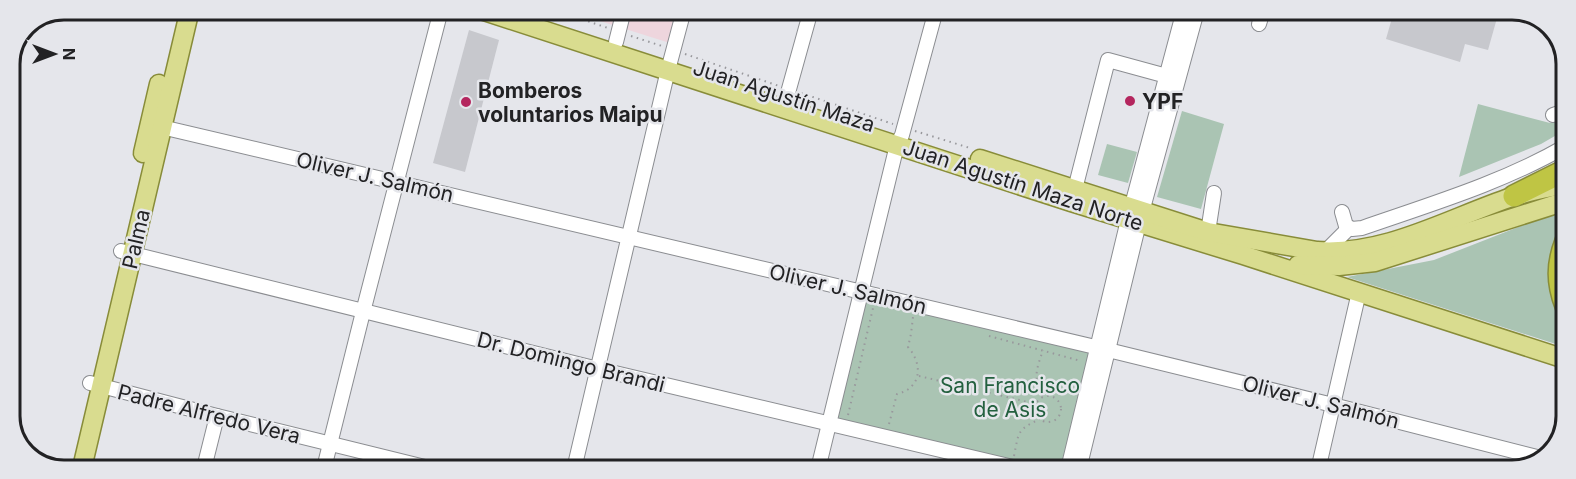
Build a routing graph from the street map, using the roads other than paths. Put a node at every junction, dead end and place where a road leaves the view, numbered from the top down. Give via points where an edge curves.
1 (175, 19) edge
2 (187, 19) edge
3 (438, 19) edge
4 (515, 19) edge
5 (553, 19) edge
6 (622, 19) edge
7 (681, 19) edge
8 (809, 19) edge
9 (934, 19) edge
10 (1182, 19) edge
11 (1194, 19) edge
12 (617, 37) junction
13 (670, 60) junction
14 (1172, 78) junction
15 (787, 98) junction
16 (156, 126) junction
17 (901, 136) junction
18 (1556, 152) edge
19 (1556, 175) edge
20 (396, 182) junction
21 (1556, 186) edge
22 (1075, 189) junction
23 (1214, 193) dead end
24 (1514, 196) junction
25 (1556, 204) edge
26 (1342, 212) dead end
27 (1135, 215) junction
28 (1349, 228) junction
29 (1208, 232) junction
30 (628, 237) junction
31 (1325, 252) junction
32 (127, 253) junction
33 (1243, 255) junction
34 (1359, 292) junction
35 (860, 293) junction
36 (363, 312) junction
37 (1103, 349) junction
38 (1556, 356) edge
39 (598, 369) junction
40 (96, 385) junction
41 (1333, 405) junction
42 (217, 416) junction
43 (829, 424) junction
44 (330, 444) junction
45 (1531, 455) edge
46 (73, 460) edge
47 (83, 460) edge
48 (206, 460) edge
49 (326, 460) edge
50 (397, 460) edge
51 (576, 460) edge
52 (820, 460) edge
53 (1014, 460) edge
54 (1071, 460) edge
55 (1081, 460) edge
56 (1320, 460) edge

1 - 16 main road, Palma
2 - 16 main road, Palma
3 - 20 street
4 - 13 main road, Juan Agustín Maza Norte
5 - 12 main road, Juan Agustín Maza
6 - 12 street
7 - 13 street
8 - 15 street
9 - 17 street
10 - 14 street
11 - 14 street
12 - 13 main road, Juan Agustín Maza
13 - 15 main road, Juan Agustín Maza Norte
13 - 30 street
14 - 22 street via 1108,60
14 - 27 street
15 - 17 main road, Juan Agustín Maza Norte
16 - 20 street, Oliver J. Salmón
16 - 32 main road, Palma
17 - 22 main road, Juan Agustín Maza
17 - 27 main road, Juan Agustín Maza Norte
17 - 35 street
18 - 28 street via 1484,186 1362,228
19 - 24 highway
20 - 30 street, Oliver J. Salmón
20 - 36 street
21 - 24 main road, Juan Agustín Maza
22 - 27 main road, Juan Agustín Maza
23 - 29 street
24 - 31 main road, Juan Agustín Maza via 1409,236 1364,249
25 - 33 main road via 1375,262 1302,266
26 - 28 street
27 - 29 main road, Juan Agustín Maza
27 - 33 main road, Juan Agustín Maza Norte
27 - 37 street
28 - 31 street
29 - 31 main road, Juan Agustín Maza
30 - 35 street, Oliver J. Salmón
30 - 39 street
32 - 36 street, Dr. Domingo Brandi
32 - 40 main road, Palma
33 - 34 main road, Juan Agustín Maza Norte
34 - 38 main road, Juan Agustín Maza Norte
34 - 41 street
35 - 37 street, Oliver J. Salmón
35 - 43 street
36 - 39 street, Dr. Domingo Brandi
36 - 44 street
37 - 41 street, Oliver J. Salmón
37 - 54 street
37 - 55 street
39 - 43 street, Dr. Domingo Brandi
39 - 51 street
40 - 42 street, Padre Alfredo Vera
40 - 46 main road, Palma
40 - 47 main road, Palma
41 - 45 street, Oliver J. Salmón
41 - 56 street
42 - 44 street, Padre Alfredo Vera
42 - 48 street
43 - 52 street
43 - 53 street, Dr. Domingo Brandi
44 - 49 street
44 - 50 street, Padre Alfredo Vera

